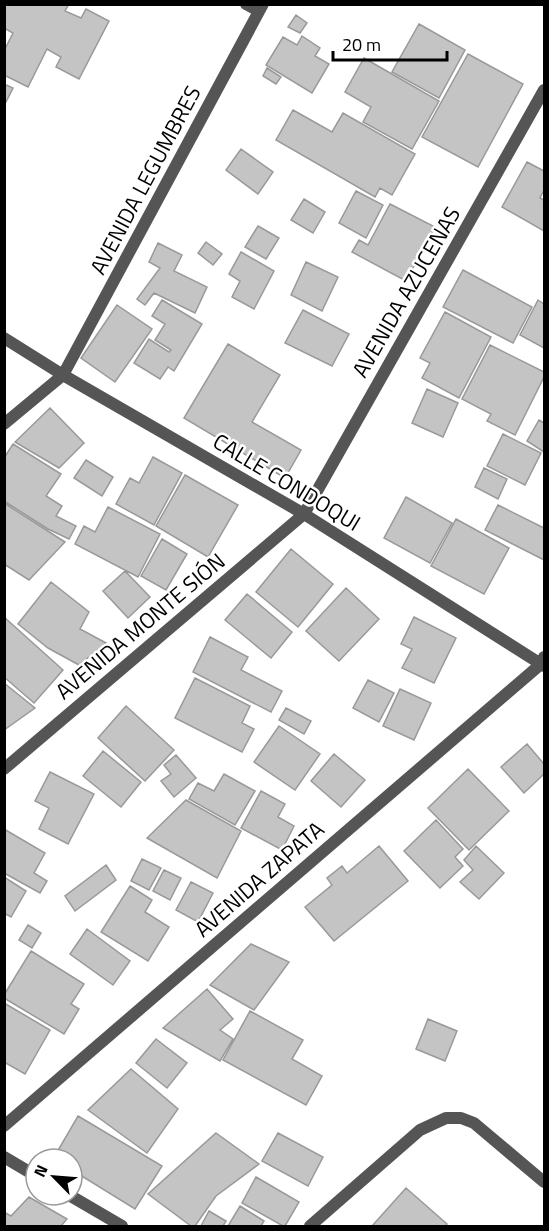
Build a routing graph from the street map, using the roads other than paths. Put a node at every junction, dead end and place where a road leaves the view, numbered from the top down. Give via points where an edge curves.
1 (246, 4) edge
2 (261, 8) edge
3 (544, 90) edge
4 (4, 338) edge
5 (63, 375) junction
6 (4, 424) edge
7 (304, 514) junction
8 (543, 662) edge
9 (4, 769) edge
10 (4, 1126) edge
11 (4, 1157) edge
12 (24, 1169) edge
13 (544, 1182) edge
14 (84, 1204) edge
15 (122, 1227) edge
16 (310, 1227) edge

1 - 2 street
2 - 5 street, AVENIDA LEGUMBRES
3 - 7 street, AVENIDA AZUCENAS
4 - 5 street, CALLE CONDOQUI
5 - 6 street
5 - 7 street, CALLE CONDOQUI
7 - 8 street, CALLE CONDOQUI
7 - 9 street, AVENIDA MONTE SIÓN
8 - 10 street, AVENIDA ZAPATA
11 - 12 street
13 - 16 street via 474,1123 446,1118 420,1130
14 - 15 street

